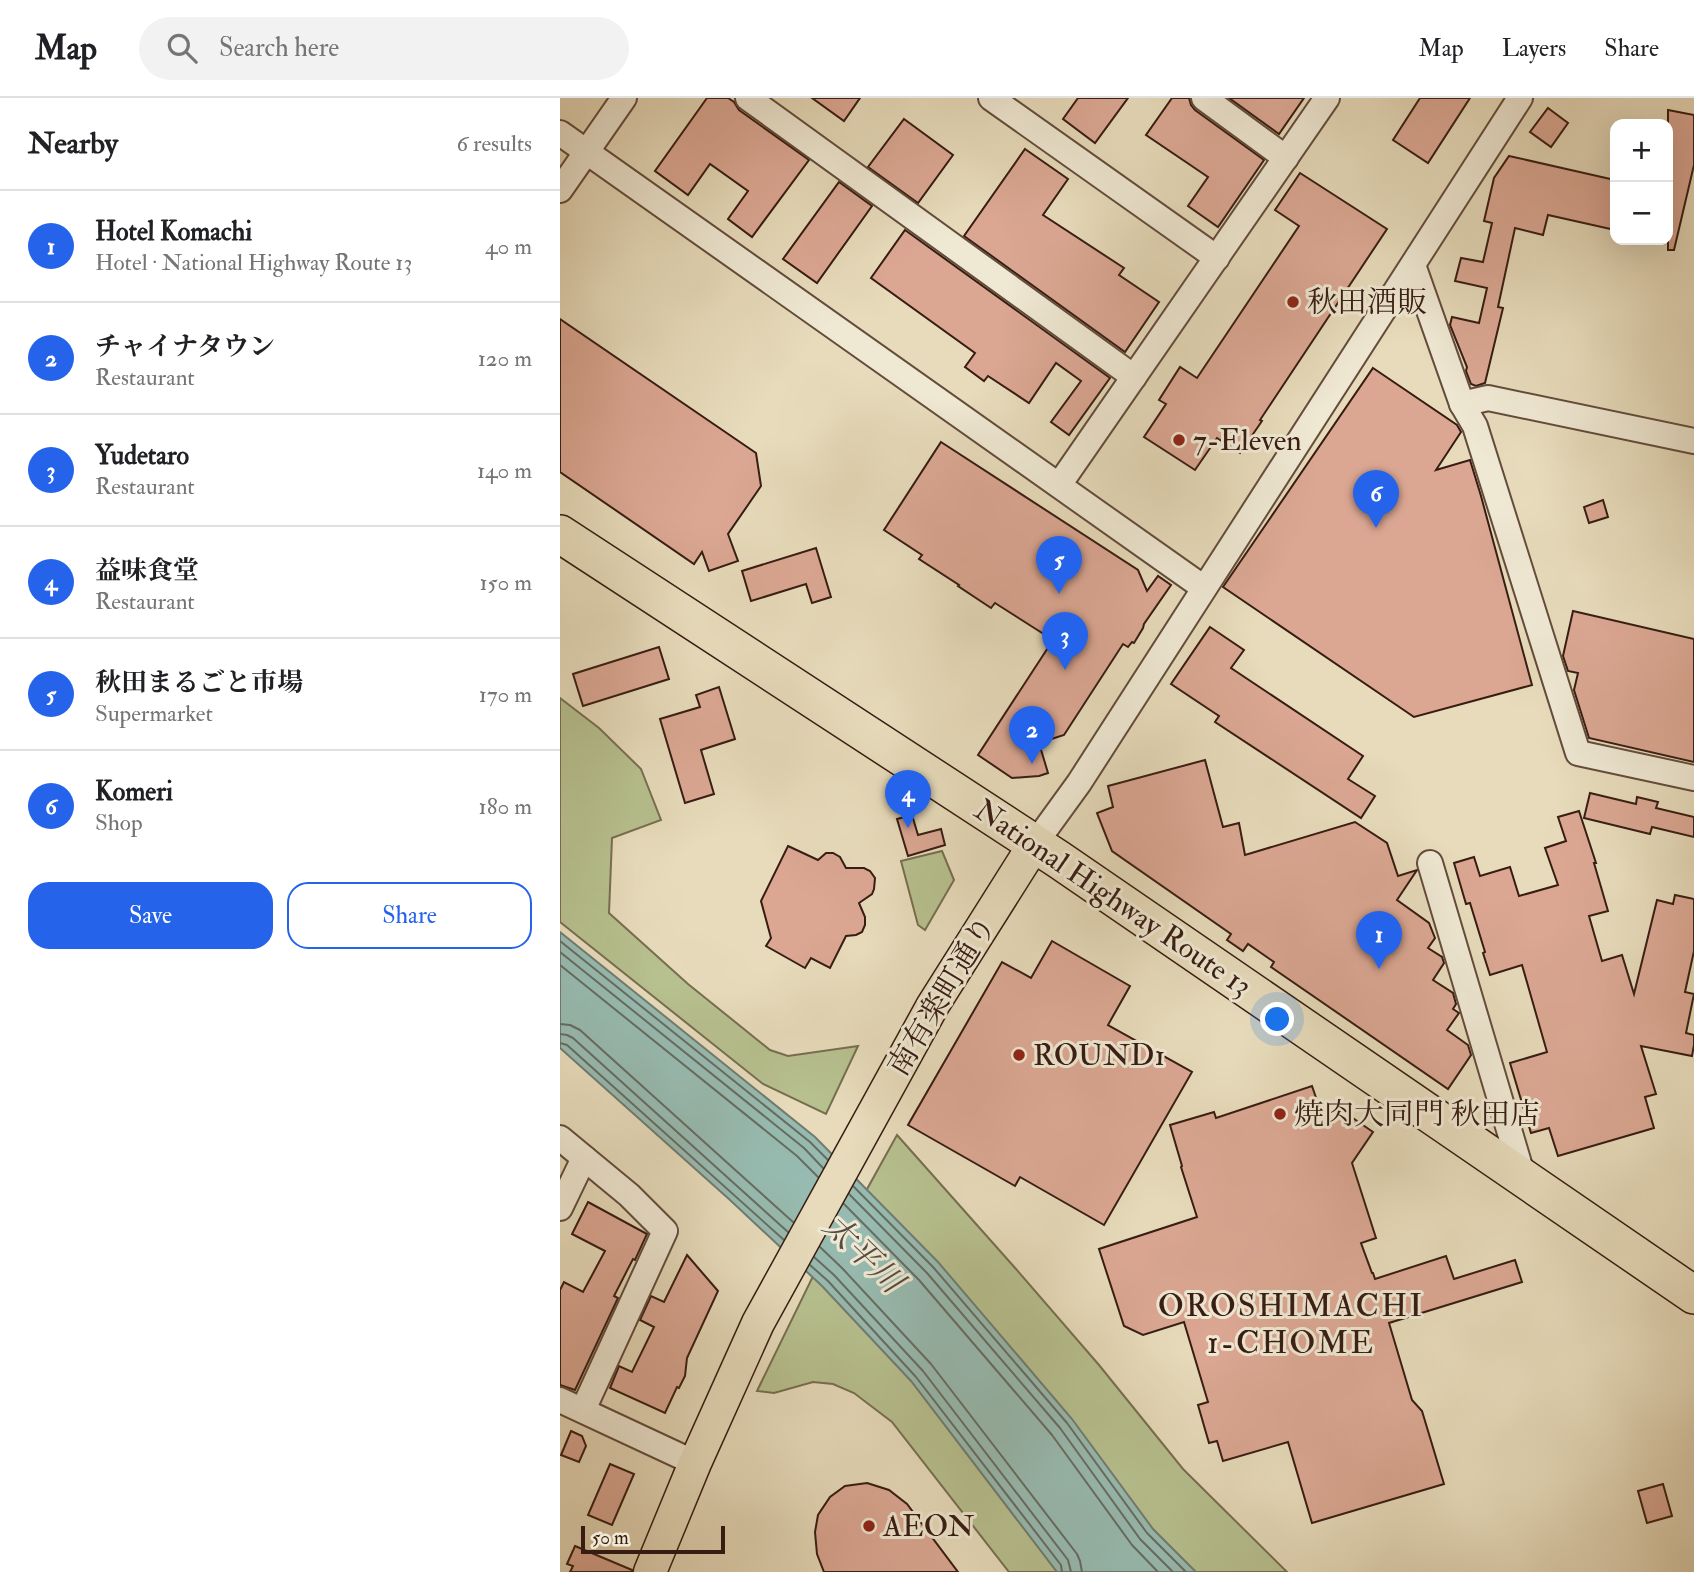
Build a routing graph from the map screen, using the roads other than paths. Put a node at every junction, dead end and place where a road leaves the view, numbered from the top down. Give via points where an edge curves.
1 (624, 98) edge
2 (748, 98) edge
3 (991, 98) edge
4 (1204, 98) edge
5 (1327, 98) edge
6 (1520, 98) edge
7 (560, 132) edge
8 (587, 152) junction
9 (1286, 158) junction
10 (560, 190) edge
11 (1217, 258) junction
12 (1413, 265) junction
13 (1134, 377) junction
14 (1462, 404) junction
15 (1694, 441) edge
16 (1059, 485) junction
17 (560, 534) edge
18 (1204, 588) junction
19 (1694, 778) edge
20 (1034, 845) junction
21 (1430, 863) dead end
22 (560, 1138) edge
23 (584, 1158) junction
24 (1523, 1177) junction
25 (560, 1208) edge
26 (1694, 1295) edge
27 (560, 1400) edge
28 (583, 1410) junction
29 (695, 1463) junction
30 (650, 1572) edge

1 - 8 street
2 - 13 street
3 - 11 street
4 - 9 street
5 - 9 street
6 - 12 street
7 - 8 street
8 - 10 street
8 - 16 street
9 - 11 street
11 - 13 street
12 - 14 street
12 - 18 street
13 - 16 street
14 - 15 street via 1488,398
14 - 19 street via 1475,426 1577,753
16 - 18 street
17 - 20 highway, National Highway Route 13
18 - 20 street
20 - 24 highway, National Highway Route 13
20 - 29 main road, 南有楽町通り via 933,1005 758,1323
21 - 24 street
22 - 23 street
23 - 25 street
23 - 28 street via 665,1231
24 - 26 highway, National Highway Route 13
27 - 28 street
28 - 29 street
29 - 30 main road

